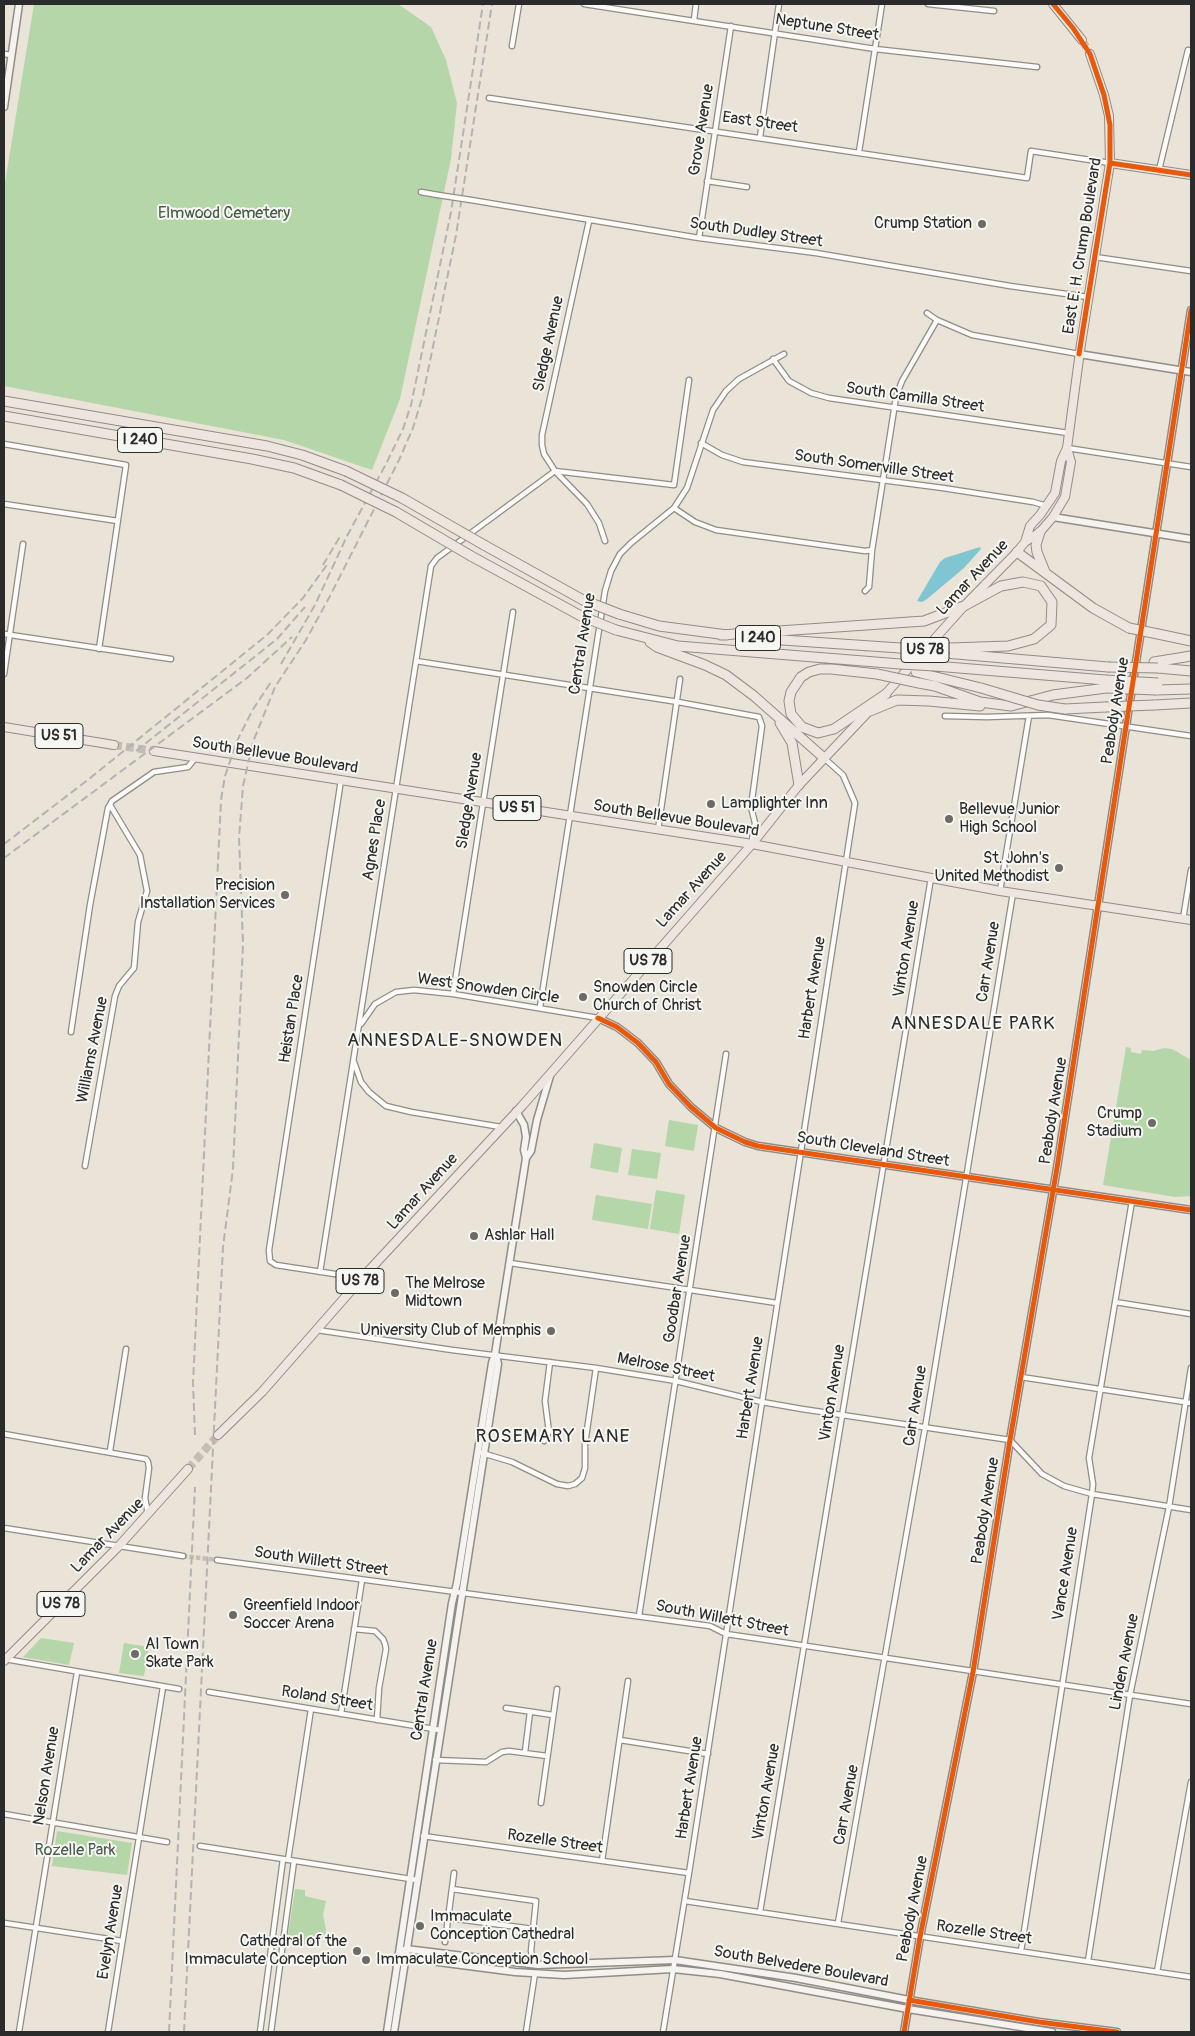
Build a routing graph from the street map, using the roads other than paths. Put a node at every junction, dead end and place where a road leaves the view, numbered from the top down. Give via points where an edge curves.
1 (19, 4) edge
2 (519, 4) edge
3 (584, 4) edge
4 (696, 4) edge
5 (779, 4) edge
6 (882, 4) edge
7 (928, 4) edge
8 (1053, 4) edge
9 (945, 5) edge
10 (609, 6) edge
11 (994, 11) dead end
12 (694, 20) junction
13 (731, 26) junction
14 (774, 33) junction
15 (1082, 40) tunnel mouth
16 (512, 46) dead end
17 (875, 49) junction
18 (1190, 51) edge
19 (4, 54) edge
20 (1090, 54) tunnel mouth
21 (12, 55) junction
22 (1038, 67) dead end
23 (489, 98) dead end
24 (4, 107) edge
25 (715, 131) junction
26 (760, 137) junction
27 (859, 152) junction
28 (1110, 163) junction
29 (1159, 170) junction
30 (1191, 175) edge
31 (707, 181) junction
32 (747, 187) dead end
33 (421, 192) dead end
34 (589, 220) junction
35 (699, 238) junction
36 (1095, 257) junction
37 (1191, 271) edge
38 (1088, 297) junction
39 (1191, 310) edge
40 (927, 313) dead end
41 (937, 320) junction
42 (784, 354) dead end
43 (1079, 354) junction
44 (773, 359) junction
45 (1182, 370) junction
46 (1191, 372) edge
47 (689, 380) dead end
48 (4, 401) edge
49 (893, 408) junction
50 (4, 416) edge
51 (1068, 433) junction
52 (701, 443) junction
53 (4, 444) edge
54 (1067, 448) junction
55 (1168, 463) junction
56 (1191, 467) edge
57 (555, 471) junction
58 (883, 481) junction
59 (4, 504) edge
60 (1047, 506) junction
61 (674, 508) junction
62 (1053, 517) junction
63 (118, 521) junction
64 (1040, 532) junction
65 (1157, 534) junction
66 (1191, 539) edge
67 (605, 541) dead end
68 (1025, 542) junction
69 (23, 544) dead end
70 (872, 550) junction
71 (1017, 552) junction
72 (1046, 575) junction
73 (865, 591) dead end
74 (964, 606) junction
75 (513, 612) dead end
76 (4, 634) edge
77 (10, 635) junction
78 (722, 635) junction
79 (644, 638) junction
80 (1191, 641) edge
81 (99, 649) junction
82 (947, 651) junction
83 (1191, 656) edge
84 (171, 659) dead end
85 (416, 661) junction
86 (900, 664) junction
87 (1156, 665) junction
88 (1191, 671) edge
89 (4, 674) edge
90 (502, 674) junction
91 (680, 679) dead end
92 (1106, 684) junction
93 (590, 688) junction
94 (1191, 688) edge
95 (886, 694) junction
96 (678, 702) junction
97 (1191, 703) edge
98 (1011, 706) junction
99 (870, 711) junction
100 (776, 716) junction
101 (945, 716) dead end
102 (1029, 716) junction
103 (4, 727) edge
104 (1127, 727) junction
105 (1191, 736) edge
106 (114, 745) tunnel mouth
107 (154, 751) tunnel mouth
108 (196, 758) junction
109 (824, 758) junction
110 (341, 780) junction
111 (800, 785) junction
112 (396, 789) junction
113 (482, 802) junction
114 (110, 805) junction
115 (570, 816) junction
116 (658, 830) junction
117 (752, 844) junction
118 (845, 861) junction
119 (1191, 870) edge
120 (931, 878) junction
121 (1000, 891) junction
122 (1013, 893) junction
123 (1099, 906) junction
124 (1187, 919) edge
125 (452, 994) junction
126 (540, 1007) junction
127 (598, 1018) junction
128 (359, 1027) junction
129 (71, 1032) dead end
130 (726, 1054) dead end
131 (354, 1061) junction
132 (551, 1073) junction
133 (516, 1111) junction
134 (501, 1127) junction
135 (716, 1128) junction
136 (800, 1152) junction
137 (526, 1158) junction
138 (884, 1164) junction
139 (85, 1166) dead end
140 (966, 1177) junction
141 (1054, 1190) junction
142 (1132, 1202) junction
143 (1191, 1210) edge
144 (510, 1263) junction
145 (320, 1272) junction
146 (362, 1278) junction
147 (691, 1290) junction
148 (1115, 1302) junction
149 (777, 1303) junction
150 (1191, 1314) edge
151 (317, 1330) junction
152 (126, 1349) dead end
153 (496, 1354) junction
154 (550, 1362) junction
155 (596, 1368) junction
156 (1191, 1368) edge
157 (1021, 1377) junction
158 (676, 1381) junction
159 (1100, 1389) junction
160 (762, 1402) junction
161 (1188, 1402) edge
162 (842, 1416) junction
163 (925, 1428) junction
164 (4, 1434) edge
165 (218, 1435) tunnel mouth
166 (1010, 1440) junction
167 (544, 1441) dead end
168 (110, 1452) junction
169 (481, 1453) junction
170 (188, 1469) tunnel mouth
171 (1092, 1494) junction
172 (1169, 1507) junction
173 (1191, 1510) edge
174 (148, 1514) junction
175 (4, 1528) edge
176 (118, 1547) junction
177 (183, 1556) tunnel mouth
178 (217, 1560) tunnel mouth
179 (362, 1580) junction
180 (458, 1592) junction
181 (639, 1616) junction
182 (354, 1629) junction
183 (726, 1634) junction
184 (805, 1646) junction
185 (886, 1659) junction
186 (4, 1660) edge
187 (77, 1672) junction
188 (974, 1672) junction
189 (628, 1681) dead end
190 (1061, 1685) junction
191 (163, 1686) junction
192 (179, 1689) dead end
193 (557, 1689) dead end
194 (209, 1692) dead end
195 (1130, 1695) junction
196 (1191, 1704) edge
197 (506, 1708) dead end
198 (312, 1710) junction
199 (530, 1712) junction
200 (341, 1714) junction
201 (553, 1715) junction
202 (377, 1720) junction
203 (433, 1729) junction
204 (440, 1730) junction
205 (620, 1740) junction
206 (525, 1752) junction
207 (708, 1754) junction
208 (547, 1756) junction
209 (432, 1760) junction
210 (1191, 1782) edge
211 (540, 1804) dead end
212 (4, 1814) edge
213 (53, 1822) junction
214 (1184, 1824) junction
215 (1191, 1826) edge
216 (420, 1836) junction
217 (139, 1837) junction
218 (167, 1842) dead end
219 (200, 1846) dead end
220 (285, 1859) junction
221 (294, 1861) junction
222 (602, 1861) junction
223 (454, 1872) dead end
224 (689, 1873) junction
225 (413, 1879) junction
226 (452, 1889) junction
227 (685, 1901) junction
228 (760, 1912) junction
229 (449, 1918) junction
230 (4, 1923) edge
231 (838, 1923) junction
232 (35, 1928) junction
233 (533, 1929) junction
234 (920, 1936) junction
235 (122, 1941) junction
236 (445, 1942) dead end
237 (406, 1949) junction
238 (1020, 1951) junction
239 (399, 1953) junction
240 (406, 1957) junction
241 (675, 1960) junction
242 (1088, 1961) junction
243 (268, 1967) junction
244 (279, 1969) junction
245 (535, 1969) junction
246 (673, 1969) junction
247 (1157, 1972) junction
248 (1191, 1977) edge
249 (796, 1978) junction
250 (795, 1988) junction
251 (909, 2000) junction
252 (908, 2009) junction
253 (19, 2032) edge
254 (108, 2032) edge
255 (260, 2032) edge
256 (271, 2032) edge
257 (387, 2032) edge
258 (394, 2032) edge
259 (526, 2032) edge
260 (663, 2032) edge
261 (904, 2032) edge
262 (1052, 2032) edge
263 (1117, 2032) edge

1 - 21 main road
2 - 16 street
3 - 10 street, Neptune Street
4 - 12 street
5 - 14 street
6 - 17 street
7 - 9 street
8 - 15 main road
9 - 11 street
10 - 12 street, Neptune Street
12 - 13 street, Neptune Street
13 - 14 street, Neptune Street
13 - 25 street, Grove Avenue
14 - 17 street, Neptune Street
14 - 26 street
17 - 22 street, Neptune Street
17 - 27 street
18 - 29 street
19 - 21 street
20 - 28 main road, East E. H. Crump Boulevard / US 78 via 1109,116
21 - 24 main road
23 - 25 street, East Street
25 - 26 street, East Street
25 - 31 street, Grove Avenue
26 - 27 street, East Street
27 - 28 street, East Street via 1027,178 1031,152
28 - 29 main road
28 - 36 main road, East E. H. Crump Boulevard / US 78
29 - 30 main road
31 - 32 street
31 - 35 street, Grove Avenue
33 - 34 street, South Dudley Street, bridge
34 - 35 street, South Dudley Street
34 - 57 street, Sledge Avenue via 542,435 544,454
35 - 38 street, South Dudley Street via 816,253
36 - 37 street
36 - 38 main road, East E. H. Crump Boulevard / US 78
38 - 43 main road, East E. H. Crump Boulevard / US 78
39 - 45 main road, Peabody Avenue
40 - 41 street
41 - 43 street via 972,335
41 - 49 street via 902,381
42 - 44 street, Central Avenue
43 - 45 main road
43 - 51 main road, East E. H. Crump Boulevard / US 78
44 - 49 street, South Camilla Street via 789,381 811,393
44 - 52 street, Central Avenue via 739,379 726,391 713,410
45 - 46 main road
45 - 55 main road, Peabody Avenue
47 - 57 street via 674,485
48 - 78 highway, I 240, bridge via 267,446 302,455 346,471 402,498 583,600 659,626
49 - 51 street, South Camilla Street
49 - 58 street
50 - 79 highway, I 240, bridge via 294,468 342,485 396,512 581,616
51 - 54 main road, East E. H. Crump Boulevard / US 78
52 - 58 street, South Somerville Street via 744,462
52 - 61 street, Central Avenue via 687,488
53 - 63 street via 126,465
54 - 55 street
54 - 60 main road, East E. H. Crump Boulevard / US 78
54 - 62 main road, East E. H. Crump Boulevard / US 78 via 1071,462 1068,486
55 - 56 street
55 - 65 main road, Peabody Avenue
57 - 67 street via 587,504
57 - 85 street, Agnes Place via 430,566
58 - 60 street, South Somerville Street
58 - 70 street
59 - 63 street
60 - 68 main road, East E. H. Crump Boulevard / US 78 via 1030,526
61 - 70 street via 695,522 716,530
61 - 93 street, Central Avenue via 630,543 611,571
62 - 64 main road, East E. H. Crump Boulevard / US 78
62 - 65 main road
63 - 81 street
64 - 68 main road, East E. H. Crump Boulevard / US 78
64 - 72 highway via 1036,545
65 - 66 main road
65 - 104 main road, Peabody Avenue
68 - 71 main road, Lamar Avenue / US 78
69 - 77 street
70 - 73 street via 869,587
71 - 72 highway
71 - 74 main road, Lamar Avenue / US 78
72 - 80 highway, bridge via 1129,628
74 - 78 highway via 924,621
74 - 82 highway via 1001,586 1023,582 1041,586 1052,602 1051,625 1034,639 1008,646
74 - 95 main road, Lamar Avenue / US 78
75 - 90 street, Sledge Avenue
76 - 77 street
77 - 81 street
77 - 89 street
78 - 82 highway, I 240, bridge
79 - 86 highway, I 240 via 678,646 737,652
79 - 100 highway via 726,675
81 - 84 street
82 - 87 highway, I 240, bridge via 1055,662
83 - 87 highway
85 - 90 street
85 - 112 street, Agnes Place
86 - 92 highway, I 240, bridge
86 - 97 highway, bridge via 916,672 1038,705 1065,709
87 - 88 highway, I 240
90 - 93 street
90 - 113 street, Sledge Avenue
91 - 96 street
92 - 94 highway, I 240, bridge
92 - 98 highway
93 - 96 street
93 - 115 street, Central Avenue
95 - 98 highway, bridge via 834,729 818,733 802,728 791,714 789,701 801,677 809,672 831,669 877,674 935,686 980,702
95 - 99 main road, Lamar Avenue / US 78
96 - 116 street
96 - 117 street via 759,717 762,726 750,806 755,823
98 - 99 highway via 898,700
99 - 109 main road, Lamar Avenue / US 78
100 - 109 highway
100 - 111 highway via 792,743
101 - 102 street
102 - 104 street via 1048,714
102 - 121 street
103 - 106 main road, US 51
104 - 105 street
104 - 123 main road, Peabody Avenue
107 - 108 main road, South Bellevue Boulevard / US 51
108 - 110 main road, South Bellevue Boulevard / US 51
108 - 114 street via 188,767 154,772
109 - 111 main road, Lamar Avenue / US 78
109 - 118 street, Harbert Avenue via 843,775 855,803
110 - 112 main road, South Bellevue Boulevard / US 51
110 - 145 street, Heistan Place via 269,1250 270,1261 276,1264
111 - 117 main road, Lamar Avenue / US 78
112 - 113 main road, South Bellevue Boulevard / US 51
112 - 128 street, Agnes Place
113 - 115 main road, South Bellevue Boulevard / US 51
113 - 125 street, Sledge Avenue
114 - 129 street, Williams Avenue
114 - 139 street, Williams Avenue via 140,855 147,891 138,922 134,968 115,996
115 - 116 main road, South Bellevue Boulevard / US 51
115 - 126 street, Central Avenue
116 - 117 main road, South Bellevue Boulevard / US 51
117 - 118 main road, South Bellevue Boulevard / US 51
117 - 127 main road, Lamar Avenue / US 78
118 - 120 main road, South Bellevue Boulevard / US 51
118 - 136 street, Harbert Avenue
119 - 124 street
120 - 121 main road, South Bellevue Boulevard / US 51
120 - 138 street, Vinton Avenue
121 - 122 main road, South Bellevue Boulevard / US 51
122 - 123 main road, South Bellevue Boulevard / US 51
122 - 140 street, Carr Avenue
123 - 124 main road, South Bellevue Boulevard / US 51
123 - 141 main road, Peabody Avenue
125 - 126 street, West Snowden Circle
125 - 128 street, West Snowden Circle via 414,990 396,992 375,1004
126 - 127 street, West Snowden Circle
127 - 132 main road, Lamar Avenue / US 78
127 - 135 main road, South Cleveland Street via 617,1026 638,1043 656,1062 669,1084
128 - 131 street, Agnes Place
130 - 135 street, Goodbar Avenue
131 - 134 street via 368,1092 386,1106
131 - 145 street, Agnes Place
132 - 133 main road, Lamar Avenue / US 78
132 - 137 main road, Central Avenue via 538,1113 531,1151
133 - 134 main road, Lamar Avenue / US 78
133 - 137 main road, Central Avenue via 525,1131
134 - 146 main road, Lamar Avenue / US 78
135 - 136 main road, South Cleveland Street via 745,1142
135 - 147 street, Goodbar Avenue
136 - 138 main road, South Cleveland Street
136 - 149 street, Harbert Avenue
137 - 144 main road, Central Avenue
138 - 140 main road, South Cleveland Street
138 - 162 street, Vinton Avenue
140 - 141 main road, South Cleveland Street
140 - 163 street, Carr Avenue
141 - 142 main road, South Cleveland Street
141 - 157 main road, Peabody Avenue
142 - 143 main road, South Cleveland Street
142 - 148 street, Vance Avenue
144 - 147 street
144 - 153 main road, Central Avenue
145 - 146 street
146 - 151 main road, Lamar Avenue / US 78
147 - 149 street
147 - 158 street, Goodbar Avenue
148 - 150 street
148 - 159 street, Vance Avenue
149 - 160 street, Harbert Avenue
151 - 153 street, Melrose Street
151 - 165 main road, Lamar Avenue / US 78 via 262,1392
152 - 168 street
153 - 154 street, Melrose Street
153 - 169 main road, Central Avenue via 498,1364
154 - 155 street, Melrose Street
154 - 167 street via 545,1401 549,1432
155 - 158 street, Melrose Street
155 - 169 street via 585,1444 586,1468 575,1484 557,1484 512,1462
156 - 161 street, Linden Avenue
157 - 159 street
157 - 166 main road, Peabody Avenue
158 - 160 street, Melrose Street
158 - 181 street, Goodbar Avenue
159 - 161 street
159 - 171 street, Vance Avenue via 1089,1458
160 - 162 street, Melrose Street
160 - 183 street, Harbert Avenue
161 - 172 street, Linden Avenue
162 - 163 street, Melrose Street
162 - 184 street, Vinton Avenue
163 - 166 street, Melrose Street
163 - 185 street, Carr Avenue
164 - 168 street
166 - 171 street via 1042,1474 1064,1486
166 - 188 main road, Peabody Avenue
168 - 174 street via 142,1457 148,1462 145,1498
169 - 180 main road, Central Avenue
170 - 174 main road, Lamar Avenue / US 78
171 - 172 street
171 - 190 street, Vance Avenue
172 - 173 street
172 - 195 street, Linden Avenue
174 - 176 main road, Lamar Avenue / US 78
175 - 176 street
176 - 177 street
176 - 186 main road, Lamar Avenue / US 78
178 - 179 street, South Willett Street
179 - 180 street, South Willett Street
179 - 182 street
180 - 181 street, South Willett Street
180 - 203 main road, Central Avenue via 452,1603
180 - 204 main road, Central Avenue
181 - 183 street, South Willett Street via 710,1626
182 - 200 street
182 - 202 street via 379,1634 386,1649
183 - 184 street, South Willett Street
183 - 207 street, Harbert Avenue
184 - 185 street, South Willett Street
184 - 228 street, Vinton Avenue
185 - 188 street, South Willett Street
185 - 231 street, Carr Avenue
186 - 187 street
187 - 191 street
187 - 213 street, Nelson Avenue
188 - 190 street, South Willett Street
188 - 234 main road, Peabody Avenue
189 - 205 street
190 - 195 street, South Willett Street
190 - 238 street, Vance Avenue
191 - 192 street
191 - 217 street, Evelyn Avenue
193 - 201 street
194 - 198 street, Roland Street
195 - 196 street, South Willett Street
195 - 242 street, Linden Avenue
197 - 199 street
198 - 200 street, Roland Street
198 - 220 street
199 - 201 street
199 - 206 street
200 - 202 street, Roland Street
201 - 208 street
202 - 203 street, Roland Street
203 - 204 street, Roland Street
203 - 209 main road, Central Avenue
204 - 209 main road, Central Avenue
205 - 207 street
205 - 222 street
206 - 208 street
206 - 209 street via 502,1752 486,1762
207 - 224 street, Harbert Avenue
208 - 211 street
209 - 216 main road, Central Avenue
210 - 214 street
212 - 213 street
213 - 217 street
213 - 232 street, Nelson Avenue
214 - 215 street
214 - 247 street
216 - 222 street, Rozelle Street
216 - 225 main road, Central Avenue
217 - 218 street
217 - 235 street, Evelyn Avenue
219 - 220 street
220 - 221 street
220 - 243 street
221 - 225 street
221 - 244 street
222 - 224 street, Rozelle Street
223 - 226 street
224 - 227 street, Harbert Avenue
225 - 237 main road, Central Avenue
225 - 239 main road, Central Avenue
226 - 229 street
226 - 233 street via 536,1901
227 - 228 street, Rozelle Street
227 - 241 street, Harbert Avenue
228 - 231 street, Rozelle Street
229 - 233 street
229 - 236 street
230 - 232 street
231 - 234 street, Rozelle Street
232 - 235 street
232 - 253 street, Nelson Avenue
233 - 245 street via 531,1951
234 - 238 street, Rozelle Street
234 - 251 main road, Peabody Avenue
235 - 254 street, Evelyn Avenue
237 - 239 main road
237 - 240 main road, Central Avenue
237 - 245 main road, South Belvedere Boulevard
238 - 242 street, Rozelle Street
239 - 240 main road, South Belvedere Boulevard
239 - 257 main road, Central Avenue
240 - 245 main road, South Belvedere Boulevard
240 - 258 main road, Central Avenue
241 - 245 main road, South Belvedere Boulevard
241 - 246 street, Harbert Avenue
241 - 249 main road, South Belvedere Boulevard
242 - 247 street, Rozelle Street
243 - 244 street
243 - 255 street
244 - 256 street
245 - 246 main road, South Belvedere Boulevard via 564,1975
245 - 259 street
246 - 250 main road, South Belvedere Boulevard
246 - 260 street, Harbert Avenue
247 - 248 street, Rozelle Street
249 - 250 main road
249 - 251 main road, South Belvedere Boulevard
250 - 252 main road, South Belvedere Boulevard
251 - 252 main road, Peabody Avenue
251 - 263 main road, South Belvedere Boulevard
252 - 261 main road, Peabody Avenue
252 - 262 main road, South Belvedere Boulevard

